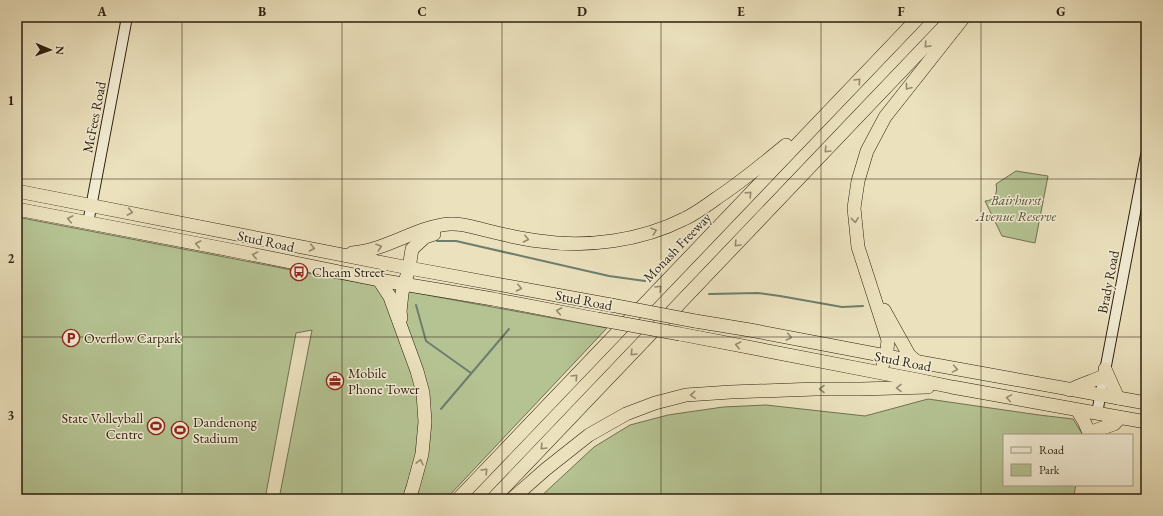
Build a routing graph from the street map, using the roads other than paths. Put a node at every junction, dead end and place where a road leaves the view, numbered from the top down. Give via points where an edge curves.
1 (127, 17) edge
2 (919, 17) edge
3 (953, 17) edge
4 (964, 17) edge
5 (830, 109) junction
6 (1146, 155) edge
7 (17, 191) edge
8 (92, 205) junction
9 (17, 209) edge
10 (88, 223) junction
11 (488, 231) junction
12 (341, 254) junction
13 (410, 268) junction
14 (379, 280) junction
15 (405, 285) junction
16 (874, 299) junction
17 (404, 334) junction
18 (886, 356) junction
19 (917, 362) junction
20 (880, 372) junction
21 (1105, 372) junction
22 (952, 387) junction
23 (861, 389) junction
24 (1070, 390) junction
25 (1100, 395) junction
26 (1118, 398) junction
27 (1146, 404) edge
28 (1077, 410) junction
29 (1097, 413) junction
30 (1120, 418) junction
31 (1146, 422) edge
32 (1092, 433) edge
33 (409, 499) edge
34 (458, 499) edge
35 (493, 499) edge
36 (512, 499) edge

1 - 8 main road, McFees Road
5 -> 2 highway, Monash Freeway
3 -> 35 highway
4 -> 16 highway via 885,117 862,166 854,208 858,247
11 -> 5 highway via 540,242 603,243 666,227 684,219 744,180
34 -> 5 highway, Monash Freeway
6 - 21 main road, Brady Road
7 - 8 highway, Stud Road
8 - 10 main road, McFees Road
8 -> 12 highway, Stud Road
10 -> 9 highway, Stud Road
14 -> 10 highway, Stud Road
12 -> 11 highway via 378,248 433,226 452,224
11 - 13 highway via 445,231 425,237 412,249
12 - 13 highway, Stud Road
13 - 15 highway
13 -> 18 highway, Stud Road, bridge
14 - 15 highway, Stud Road
14 - 17 highway via 390,297
15 - 17 highway via 400,312
20 -> 15 highway, Stud Road, bridge via 493,299
16 - 18 highway via 888,340
16 - 19 highway via 880,303 909,355
33 -> 17 highway via 422,454 425,422 423,393
18 - 19 highway, Stud Road
18 - 20 highway
19 -> 24 highway, Stud Road
20 - 22 highway, Stud Road
20 - 23 highway via 874,384
21 - 24 highway via 1090,383
21 - 25 main road, Brady Road
21 - 26 highway
22 -> 23 highway
28 -> 22 highway, Stud Road
23 -> 36 highway via 686,395 655,403 626,414 589,435
24 - 25 highway, Stud Road
25 - 26 highway, Stud Road
25 - 29 main road, Brady Road
26 - 27 highway, Stud Road
28 - 29 highway, Stud Road
28 - 32 highway
29 - 30 highway, Stud Road
30 - 31 highway, Stud Road
30 - 32 highway via 1114,424

